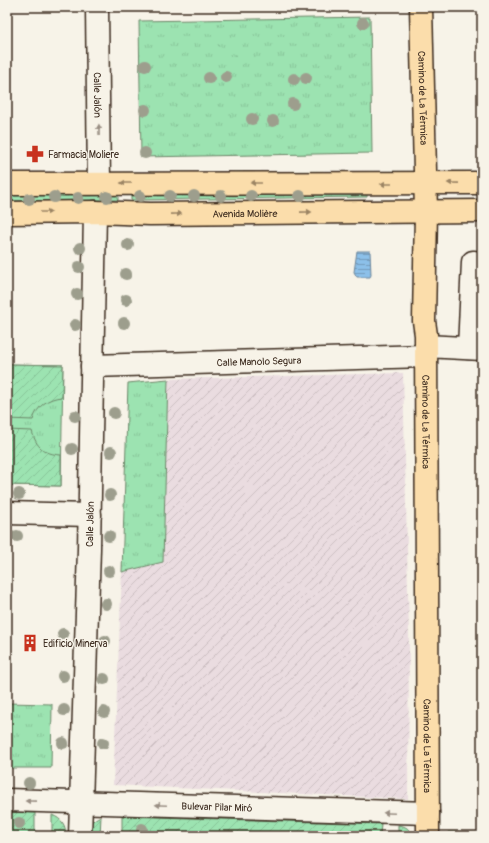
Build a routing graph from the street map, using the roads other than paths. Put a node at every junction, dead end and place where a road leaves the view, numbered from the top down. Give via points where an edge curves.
1 (97, 7) edge
2 (421, 7) edge
3 (99, 183) junction
4 (425, 183) junction
5 (482, 183) edge
6 (7, 184) edge
7 (482, 211) edge
8 (95, 212) junction
9 (426, 212) junction
10 (7, 213) edge
11 (482, 263) edge
12 (476, 348) edge
13 (426, 351) junction
14 (92, 366) junction
15 (7, 512) edge
16 (90, 515) junction
17 (7, 800) edge
18 (80, 802) junction
19 (428, 813) junction
20 (80, 836) edge
21 (428, 836) edge

3 -> 1 street, Calle Jalón
2 - 4 main road, Camino de La Térmica
4 -> 3 main road
3 - 6 main road
5 -> 4 main road
4 - 9 main road, Camino de La Térmica
7 - 9 main road, Avenida Molière
8 -> 9 main road, Avenida Molière
10 -> 8 main road, Avenida Molière
8 - 14 street, Calle Jalón
9 - 13 main road, Camino de La Térmica
11 - 12 street via 473,262
12 - 13 street, Calle Manolo Segura
13 - 14 street, Calle Manolo Segura
13 - 19 main road, Camino de La Térmica
14 - 16 street, Calle Jalón
15 - 16 street
16 - 18 street, Calle Jalón
18 -> 17 street, Bulevar Pilar Miró
19 -> 18 street, Bulevar Pilar Miró
18 - 20 street, Calle Jalón
19 - 21 main road, Camino de La Térmica

